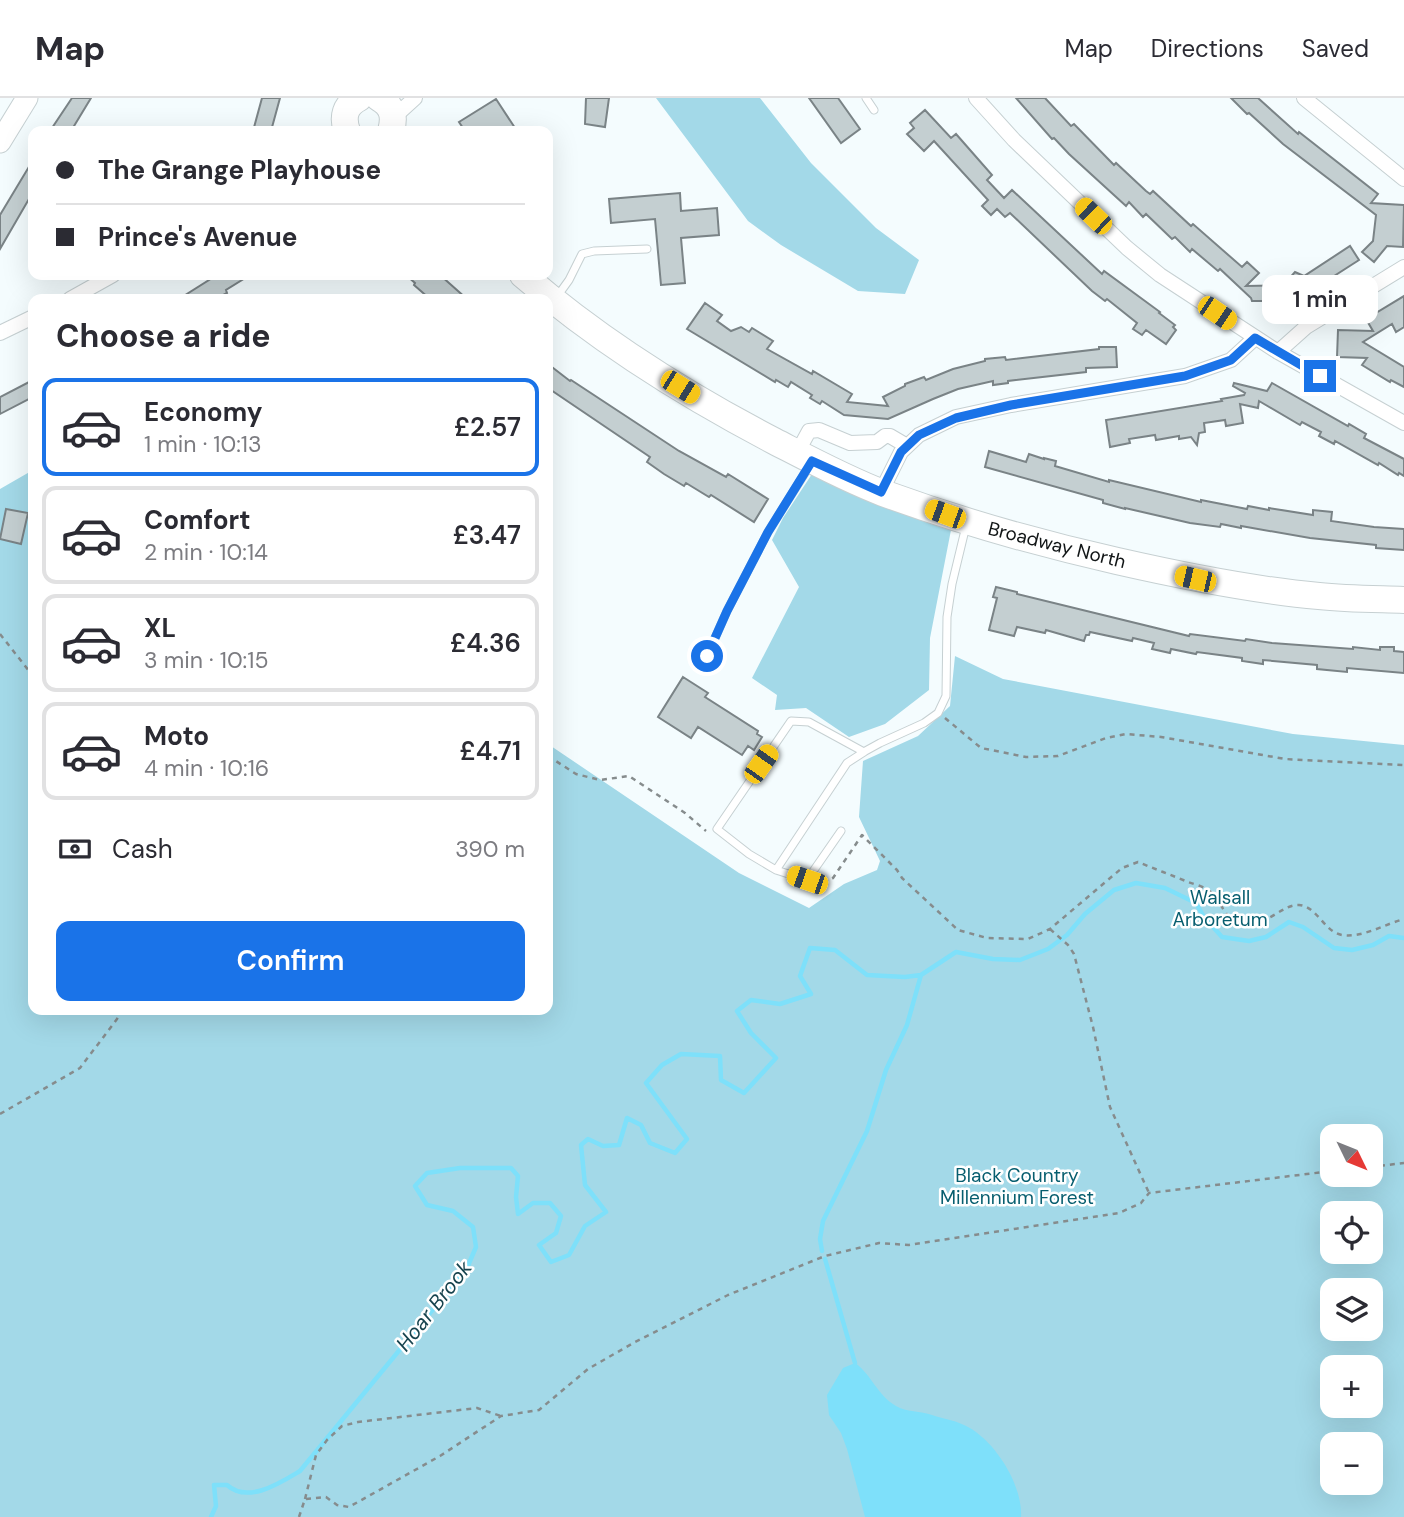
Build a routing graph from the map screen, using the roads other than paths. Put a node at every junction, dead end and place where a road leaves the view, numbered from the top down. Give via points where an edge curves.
1 (27, 98) edge
2 (415, 98) edge
3 (866, 98) edge
4 (976, 98) edge
5 (1304, 98) edge
6 (874, 110) dead end
7 (391, 120) edge
8 (0, 142) edge
9 (1404, 179) edge
10 (647, 249) dead end
11 (1404, 267) edge
12 (104, 280) edge
13 (529, 280) edge
14 (79, 294) edge
15 (545, 294) edge
16 (553, 301) joint
17 (28, 319) edge
18 (0, 333) edge
19 (1255, 338) junction
20 (1278, 352) junction
21 (1404, 423) edge
22 (907, 446) junction
23 (805, 457) junction
24 (881, 492) junction
25 (967, 522) junction
26 (1404, 600) edge
27 (707, 656) dead end
28 (862, 753) junction
29 (841, 831) dead end
30 (776, 870) junction

1 - 8 main road
2 - 7 street
3 - 6 lane
4 - 19 street via 1014,141 1126,248
5 - 9 street
10 - 16 lane via 582,254
11 - 20 street via 1306,327
12 - 14 street
13 - 15 highway, Broadway North
16 - 23 highway, Broadway North via 718,412
17 - 18 street
19 - 20 street
19 - 22 street via 1231,360 1185,376 972,413 919,435
20 - 21 street
22 - 23 street via 890,436 877,442 850,443 819,430 809,431
22 - 24 street
23 - 24 highway, Broadway North
23 - 27 lane
24 - 25 highway, Broadway North
25 - 26 highway, Broadway North via 1195,579 1320,596
25 - 28 lane via 947,617 946,696 938,712 924,723
28 - 30 lane via 847,763
28 - 30 lane via 809,723 791,721 717,829
29 - 30 lane via 807,880

